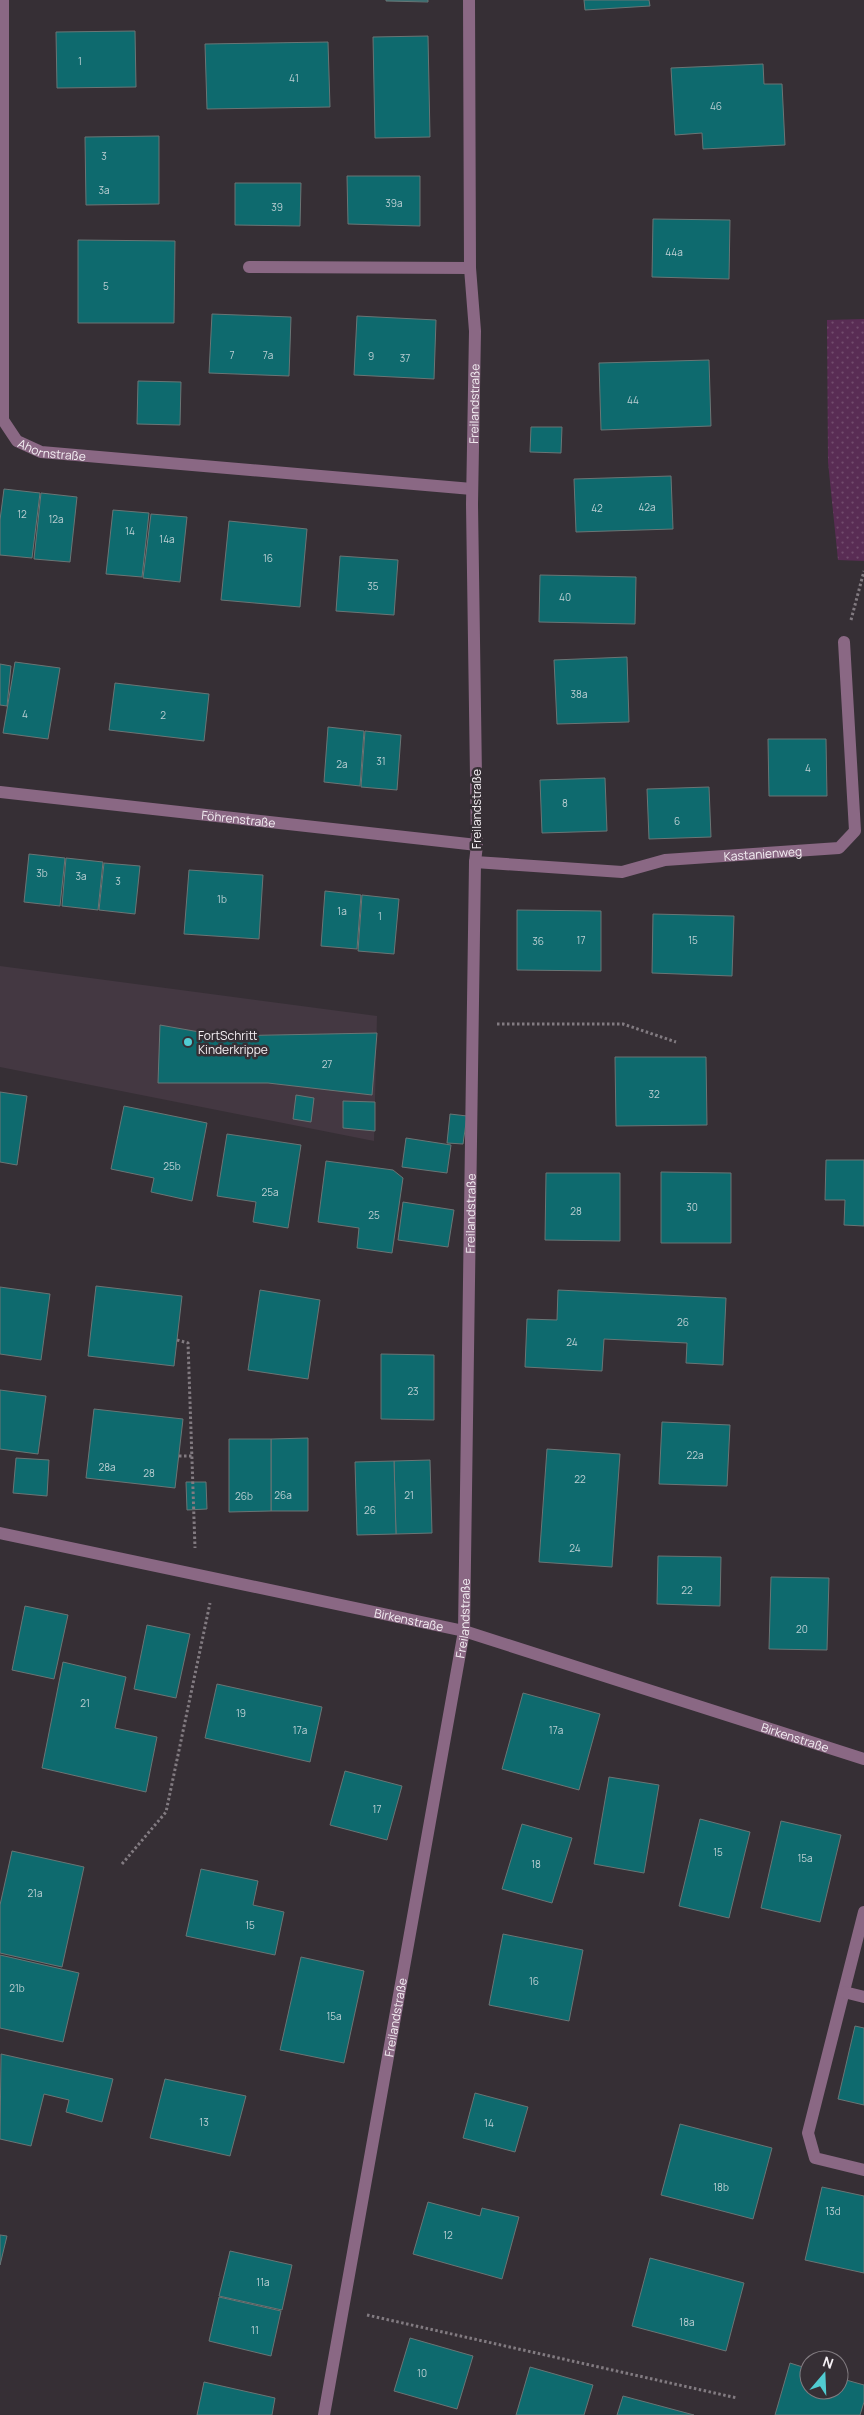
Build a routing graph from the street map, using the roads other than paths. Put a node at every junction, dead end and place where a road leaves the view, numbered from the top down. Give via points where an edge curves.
1 (3, 0) edge
2 (469, 0) edge
3 (249, 267) dead end
4 (470, 268) junction
5 (1, 421) edge
6 (472, 489) junction
7 (844, 642) road end
8 (0, 792) edge
9 (477, 845) junction
10 (475, 862) junction
11 (0, 1533) edge
12 (464, 1630) junction
13 (864, 1759) edge
14 (864, 1912) edge
15 (844, 1992) junction
16 (864, 1997) edge
17 (864, 2170) edge
18 (324, 2415) edge

1 - 5 street, Ahornstraße
2 - 4 street, Freilandstraße
3 - 4 street
4 - 6 street, Freilandstraße via 475,331
5 - 6 street, Ahornstraße via 17,441 41,452
6 - 9 street, Freilandstraße
7 - 10 street, Kastanienweg via 856,831 839,848 665,860 622,872
8 - 9 street, Föhrenstraße
9 - 10 street, Freilandstraße
10 - 12 street, Freilandstraße
11 - 12 street, Birkenstraße
12 - 13 street, Birkenstraße
12 - 18 street, Freilandstraße
14 - 15 street
15 - 16 street
15 - 17 street via 808,2133 815,2158

